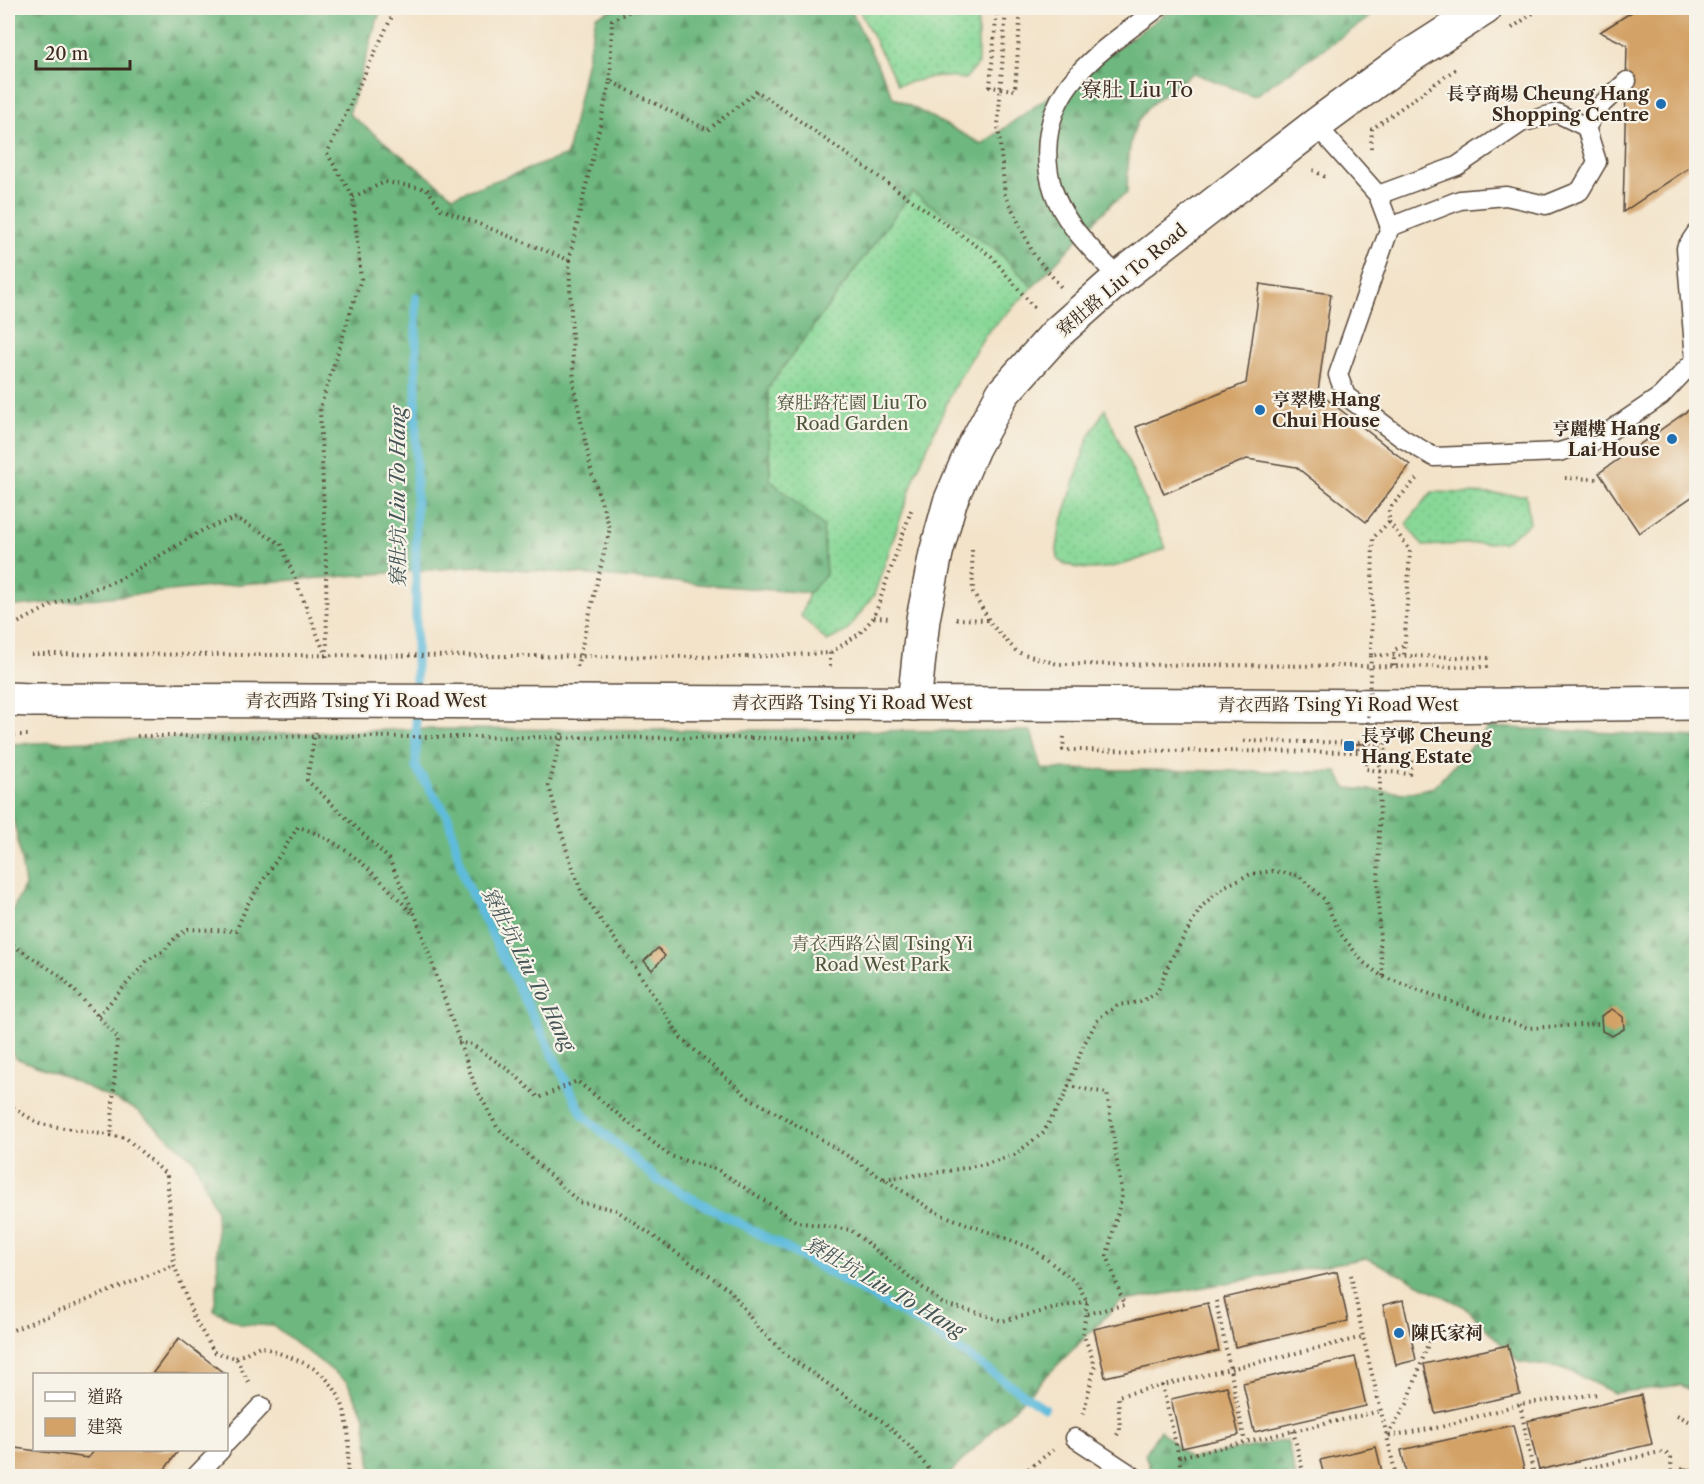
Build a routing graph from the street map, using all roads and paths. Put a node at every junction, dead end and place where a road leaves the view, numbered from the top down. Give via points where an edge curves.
1 (396, 8) edge
2 (636, 8) edge
3 (997, 8) edge
4 (1006, 8) edge
5 (1021, 8) edge
6 (1158, 8) edge
7 (1485, 8) edge
8 (1547, 8) edge
9 (1508, 31) dead end
10 (1461, 65) dead end
11 (610, 81) junction
12 (1627, 81) dead end
13 (1001, 88) junction
14 (1316, 125) junction
15 (1586, 128) junction
16 (1371, 154) dead end
17 (1304, 171) dead end
18 (1331, 180) dead end
19 (1378, 195) junction
20 (353, 197) junction
21 (1390, 227) junction
22 (1696, 232) edge
23 (568, 260) junction
24 (1119, 278) junction
25 (1065, 292) dead end
26 (1040, 314) dead end
27 (1429, 477) dead end
28 (1557, 478) dead end
29 (1600, 479) dead end
30 (1389, 522) junction
31 (972, 542) dead end
32 (8, 628) edge
33 (1405, 644) junction
34 (830, 653) dead end
35 (31, 654) dead end
36 (1371, 655) junction
37 (1404, 656) junction
38 (1491, 658) dead end
39 (327, 659) junction
40 (1394, 666) junction
41 (1491, 667) dead end
42 (325, 670) dead end
43 (576, 674) dead end
44 (19, 699) edge
45 (1696, 703) edge
46 (914, 704) junction
47 (316, 725) dead end
48 (562, 730) dead end
49 (8, 735) edge
50 (33, 735) dead end
51 (129, 736) dead end
52 (1064, 737) dead end
53 (833, 739) dead end
54 (1367, 752) junction
55 (1380, 771) junction
56 (8, 863) edge
57 (8, 884) edge
58 (416, 917) junction
59 (8, 942) edge
60 (1383, 977) junction
61 (98, 1016) junction
62 (1598, 1023) dead end
63 (458, 1042) junction
64 (1068, 1086) junction
65 (8, 1105) edge
66 (111, 1136) junction
67 (884, 1179) junction
68 (174, 1265) junction
69 (1351, 1275) dead end
70 (1087, 1301) junction
71 (1216, 1301) dead end
72 (1086, 1314) junction
73 (8, 1332) edge
74 (1362, 1338) junction
75 (1429, 1341) dead end
76 (236, 1358) junction
77 (1230, 1370) junction
78 (1162, 1385) junction
79 (1599, 1394) dead end
80 (1520, 1404) junction
81 (261, 1406) joint
82 (1381, 1411) junction
83 (1677, 1415) dead end
84 (1079, 1418) dead end
85 (1696, 1425) edge
86 (1293, 1431) junction
87 (1387, 1436) junction
88 (1075, 1438) dead end
89 (228, 1441) edge
90 (1245, 1442) junction
91 (219, 1451) edge
92 (1061, 1456) dead end
93 (1179, 1457) junction
94 (1105, 1458) junction
95 (196, 1476) edge
96 (347, 1476) edge
97 (935, 1476) edge
98 (1019, 1476) edge
99 (1133, 1476) edge
100 (1182, 1476) edge
101 (1304, 1476) edge
102 (1396, 1476) edge
103 (1534, 1476) edge
104 (1555, 1476) edge
105 (1672, 1476) edge

1 - 20 path via 327,153
2 - 11 path via 612,20
3 - 13 path via 990,87
4 - 13 path
5 - 13 path via 1015,90
6 - 24 lane via 1082,70 1054,112 1048,135 1049,178 1055,197 1073,228
7 - 14 main road, 寮肚路 Liu To Road via 1407,58
8 - 9 path via 1536,11
10 - 16 path via 1372,129
11 - 23 path
11 - 26 path via 708,130 757,91 991,256
12 - 15 lane via 1602,104
13 - 25 path via 998,125 1005,194 1034,255
14 - 19 lane
14 - 24 main road, 寮肚路 Liu To Road
15 - 19 lane via 1557,113 1521,123 1457,166
15 - 21 lane via 1597,162 1580,191 1546,205 1506,195 1460,200
17 - 18 path via 1314,170
19 - 21 lane
20 - 23 path via 385,182 427,189 441,208
20 - 39 path via 361,279 320,408
21 - 22 lane via 1338,375 1346,396 1434,457 1559,452 1595,441 1661,396 1695,360 1686,248
23 - 43 path via 574,387 592,474 610,528
24 - 46 main road, 寮肚路 Liu To Road via 1057,333 1003,393 973,448 950,502 936,553 923,619
27 - 30 path via 1418,476 1389,509
28 - 29 path
30 - 33 path via 1410,550
30 - 36 path via 1374,538
31 - 40 path via 973,593 992,626 1017,652 1057,664
32 - 39 path via 54,603 120,579 205,529 236,518 280,544
33 - 37 path
33 - 40 path via 1394,650
34 - 35 path, bridge via 747,657
36 - 37 path, bridge
36 - 54 path, bridge
37 - 38 path, bridge
39 - 42 path
40 - 41 path
44 - 46 main road, 青衣西路 Tsing Yi Road West, bridge
45 - 46 main road, 青衣西路 Tsing Yi Road West
47 - 58 path via 307,780 389,859
48 - 67 path via 549,786 582,894 681,1038 748,1098
49 - 50 path
51 - 53 path, bridge
52 - 54 path via 1063,750
54 - 55 path, bridge via 1366,769
55 - 55 path via 1380,742 1386,741 1385,757 1412,760 1410,774
55 - 60 path via 1378,930
56 - 57 path
58 - 61 path via 364,864 316,832 298,827 247,905 236,931 188,929 148,960
58 - 63 path
59 - 61 path via 62,977
60 - 62 path via 1528,1028
60 - 64 path via 1363,962 1340,933 1324,899 1298,875 1251,874 1225,886 1202,906 1171,959 1157,993 1140,1002 1118,1005 1098,1019
61 - 66 path via 117,1036
63 - 70 path via 473,1045 539,1098 577,1081 670,1156 718,1170 797,1222 850,1230 944,1304 1002,1321
63 - 97 path via 497,1127 579,1202 616,1210 731,1291 758,1328 790,1358 885,1423
64 - 67 path via 1043,1133 1014,1155 986,1164
64 - 72 path via 1107,1094 1122,1196 1107,1255 1124,1305
65 - 66 path via 40,1124
66 - 68 path via 126,1138 167,1175
67 - 70 path via 937,1213 1032,1248 1077,1283
68 - 73 path
68 - 76 path via 194,1318 214,1352
69 - 74 path
70 - 72 path
71 - 77 path
72 - 84 path via 1083,1333 1095,1365
74 - 77 path
74 - 82 path
75 - 87 path via 1407,1404
76 - 81 path
76 - 96 path via 260,1346 315,1369 335,1389 345,1413 350,1444
77 - 78 path
77 - 90 path
78 - 93 path
78 - 94 path via 1118,1396 1120,1430
79 - 80 path
80 - 87 path via 1442,1427
80 - 103 path
81 - 89 lane
82 - 86 path
82 - 87 path
83 - 85 path
86 - 90 path
86 - 101 path
87 - 102 path
88 - 94 lane
90 - 93 path
91 - 95 lane
92 - 98 path via 1054,1449
93 - 100 path
94 - 99 lane
104 - 105 path via 1660,1452 1671,1458

